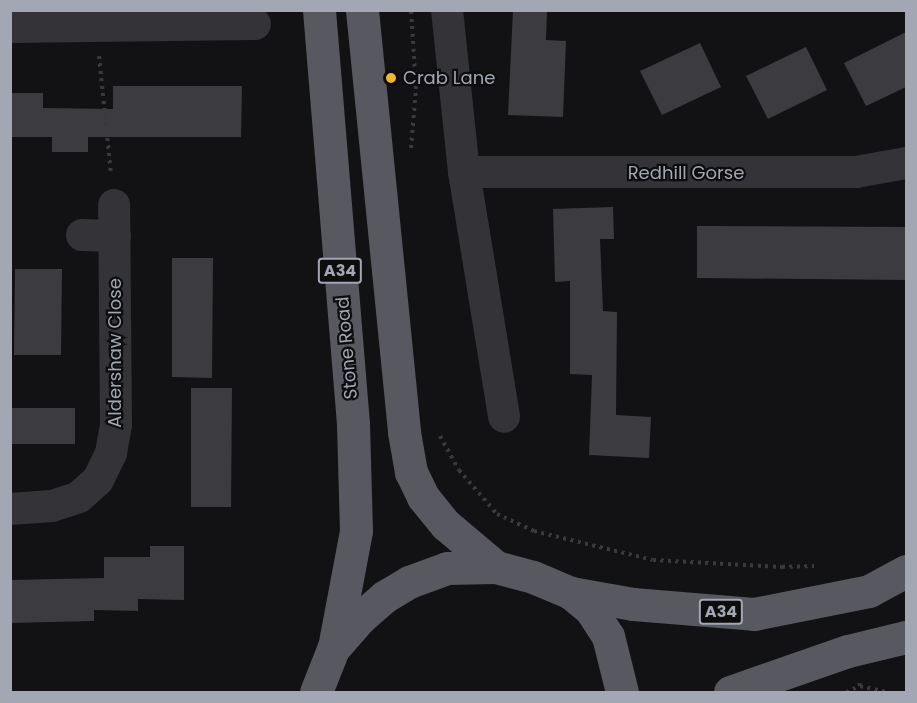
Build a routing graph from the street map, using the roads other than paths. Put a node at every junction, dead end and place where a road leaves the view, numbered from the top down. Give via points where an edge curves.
1 (319, 10) edge
2 (362, 10) edge
3 (447, 10) edge
4 (255, 24) dead end
5 (10, 27) edge
6 (906, 163) edge
7 (464, 172) junction
8 (114, 205) road end
9 (82, 235) dead end
10 (115, 236) junction
11 (504, 417) dead end
12 (10, 509) edge
13 (496, 567) junction
14 (906, 571) edge
15 (571, 593) junction
16 (906, 637) edge
17 (333, 649) junction
18 (316, 693) edge
19 (622, 693) edge
20 (730, 693) edge

1 - 17 highway, Stone Road / A34 via 353,423 356,531
2 - 13 highway, A34 via 411,472 423,497 446,525
3 - 7 street
4 - 5 street
6 - 7 street, Redhill Gorse via 856,172
7 - 11 street
8 - 10 street, Aldershaw Close
9 - 10 street
10 - 12 street, Aldershaw Close via 116,425 111,453 98,480 79,496 52,506
13 - 15 highway
13 - 17 highway via 447,568 410,582 384,597
14 - 15 highway, A34 via 869,591 754,614 633,604
15 - 19 highway via 591,610 608,636
16 - 20 highway via 848,651
17 - 18 highway

